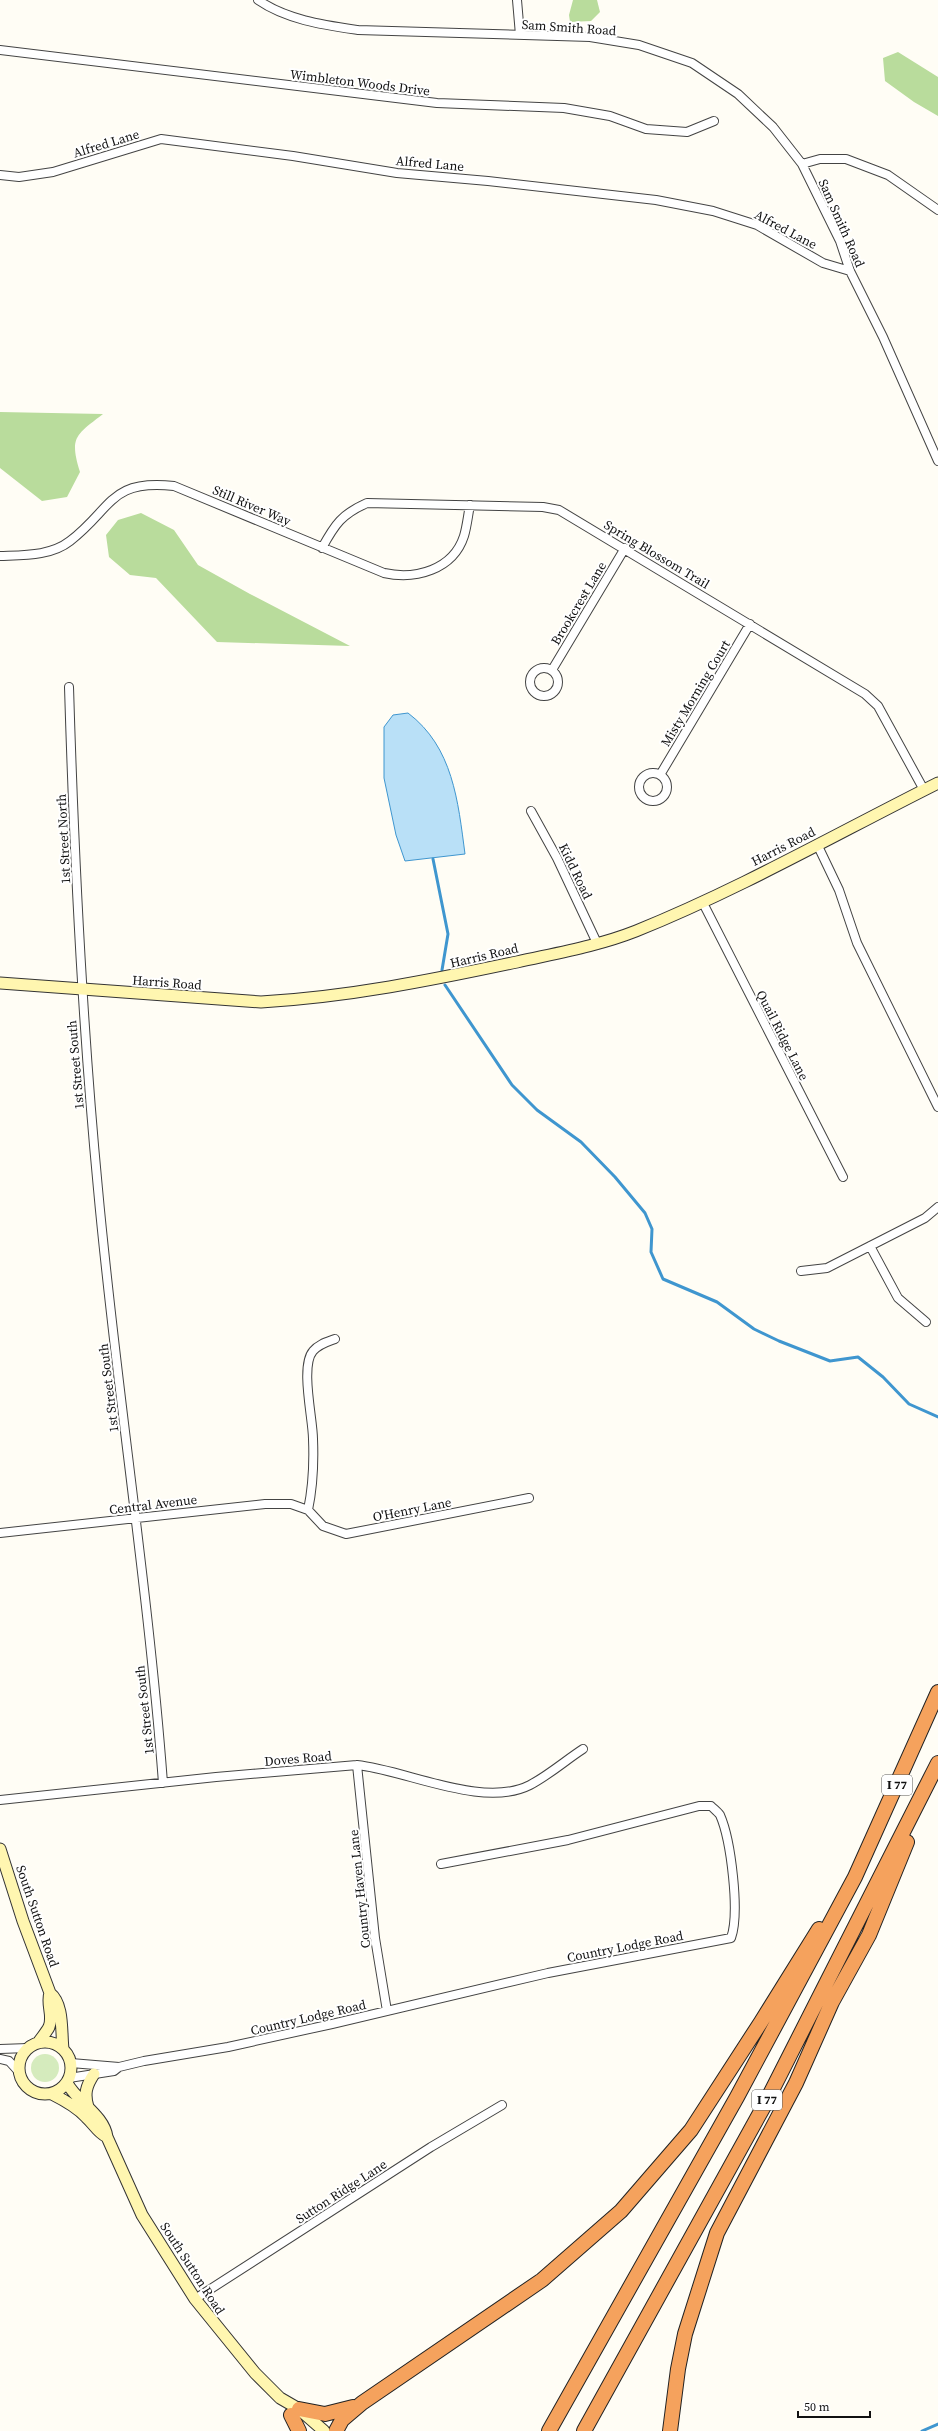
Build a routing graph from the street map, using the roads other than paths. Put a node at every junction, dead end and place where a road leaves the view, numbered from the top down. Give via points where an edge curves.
1 (258, 0) edge
2 (517, 0) edge
3 (520, 35) junction
4 (0, 50) edge
5 (714, 121) dead end
6 (802, 164) junction
7 (0, 175) edge
8 (938, 210) edge
9 (850, 271) junction
10 (938, 461) edge
11 (470, 505) junction
12 (322, 548) junction
13 (625, 548) junction
14 (0, 556) edge
15 (750, 624) junction
16 (552, 670) dead end
17 (69, 687) dead end
18 (660, 775) dead end
19 (938, 783) edge
20 (924, 790) junction
21 (531, 811) dead end
22 (817, 844) junction
23 (702, 903) junction
24 (597, 943) junction
25 (0, 983) edge
26 (82, 990) junction
27 (938, 1107) edge
28 (842, 1177) dead end
29 (938, 1207) edge
30 (870, 1246) junction
31 (801, 1271) dead end
32 (926, 1322) dead end
33 (335, 1339) dead end
34 (529, 1498) dead end
35 (308, 1510) junction
36 (135, 1518) junction
37 (0, 1533) edge
38 (938, 1692) edge
39 (584, 1749) dead end
40 (938, 1763) edge
41 (357, 1765) junction
42 (938, 1767) edge
43 (163, 1783) junction
44 (0, 1800) edge
45 (0, 1849) edge
46 (441, 1864) dead end
47 (855, 1878) junction
48 (50, 1993) junction
49 (387, 2011) junction
50 (33, 2046) junction
51 (0, 2049) edge
52 (63, 2049) junction
53 (0, 2059) edge
54 (71, 2063) junction
55 (118, 2067) junction
56 (19, 2072) junction
57 (94, 2074) junction
58 (68, 2081) junction
59 (52, 2094) junction
60 (502, 2106) dead end
61 (88, 2107) junction
62 (107, 2137) junction
63 (195, 2299) junction
64 (359, 2405) junction
65 (295, 2412) junction
66 (299, 2431) edge
67 (307, 2431) edge
68 (324, 2431) edge
69 (336, 2431) edge
70 (550, 2431) edge
71 (584, 2431) edge
72 (670, 2431) edge

1 - 3 street, Sam Smith Road via 291,16 358,30
2 - 3 street
3 - 6 street, Sam Smith Road via 590,38 639,45 692,64 738,94 773,127
4 - 5 street, Wimbleton Woods Drive via 430,102 564,108 610,116 646,129 686,132
6 - 8 street via 820,159 846,158 888,175
6 - 9 street, Sam Smith Road via 840,241
7 - 9 street, Alfred Lane via 19,177 53,172 161,139 398,173 656,200 714,210 757,225 823,263
9 - 10 street, Sam Smith Road via 883,337
11 - 12 street, Spring Blossom Trail via 367,503 350,510 336,524
11 - 12 street, Still River Way via 464,536 457,550 440,565 424,574 402,577 384,573
11 - 13 street, Spring Blossom Trail via 543,507 559,510
12 - 14 street, Still River Way via 174,486 150,484 131,488 111,500 70,541 49,552
13 - 15 street, Spring Blossom Trail
13 - 16 street, Brookcrest Lane
15 - 18 street, Misty Morning Court
15 - 20 street, Spring Blossom Trail via 865,694 878,706
17 - 26 street, 1st Street North
19 - 20 main road, Harris Road
20 - 22 main road, Harris Road
21 - 24 street, Kidd Road via 557,858
22 - 23 main road, Harris Road
22 - 27 street via 839,890 857,943
23 - 24 main road, Harris Road via 634,932
23 - 28 street, Quail Ridge Lane
24 - 26 main road, Harris Road via 432,980 298,999 260,1002
25 - 26 main road, Harris Road
26 - 36 street, 1st Street South via 98,1191
29 - 30 street via 925,1218
30 - 31 street via 827,1268
30 - 32 street via 898,1298
33 - 35 street via 312,1351 308,1370 314,1437 314,1480
34 - 35 street, O'Henry Lane via 346,1534 323,1526
35 - 36 street, Central Avenue via 291,1504 265,1504
36 - 37 street, Central Avenue
36 - 43 street, 1st Street South
38 - 47 highway, I 77
39 - 41 street, Doves Road via 530,1785 502,1792 460,1789 419,1780 379,1767
40 - 71 highway, I 77 via 764,2106
41 - 43 street, Doves Road
41 - 49 street, Country Haven Lane via 375,1938
42 - 72 highway via 869,1935 832,2002 796,2082 717,2233 685,2334
43 - 44 street, Doves Road
45 - 48 main road, South Sutton Road
46 - 49 street, Country Lodge Road via 568,1840 699,1806 712,1806 720,1814 726,1835 736,1909 735,1926 731,1938 548,1973
47 - 64 highway via 804,1949 761,2022 691,2130 621,2211 542,2280
47 - 70 highway, I 77 via 737,2097
48 - 50 main road, South Sutton Road via 49,2027
48 - 52 main road, South Sutton Road via 56,1997 59,2006
49 - 55 street, Country Lodge Road via 228,2047
50 - 51 street
50 - 52 main road via 47,2042
50 - 56 main road via 22,2055
52 - 54 main road
53 - 56 street via 9,2061
54 - 55 street, Country Lodge Road
54 - 58 main road
55 - 57 street, Country Lodge Road via 114,2071
56 - 59 main road via 27,2088 43,2094
57 - 58 street, Country Lodge Road
57 - 61 main road via 86,2086
58 - 59 main road
58 - 61 main road, South Sutton Road via 77,2099
59 - 62 main road, South Sutton Road via 70,2103
60 - 63 street, Sutton Ridge Lane via 431,2147
61 - 62 main road, South Sutton Road via 106,2130
62 - 63 main road, South Sutton Road via 142,2215
63 - 65 main road, South Sutton Road via 255,2373 280,2398 284,2408
64 - 65 highway via 325,2414
64 - 69 highway via 342,2420
65 - 66 highway
65 - 67 main road, South Sutton Road
65 - 68 main road, South Sutton Road

